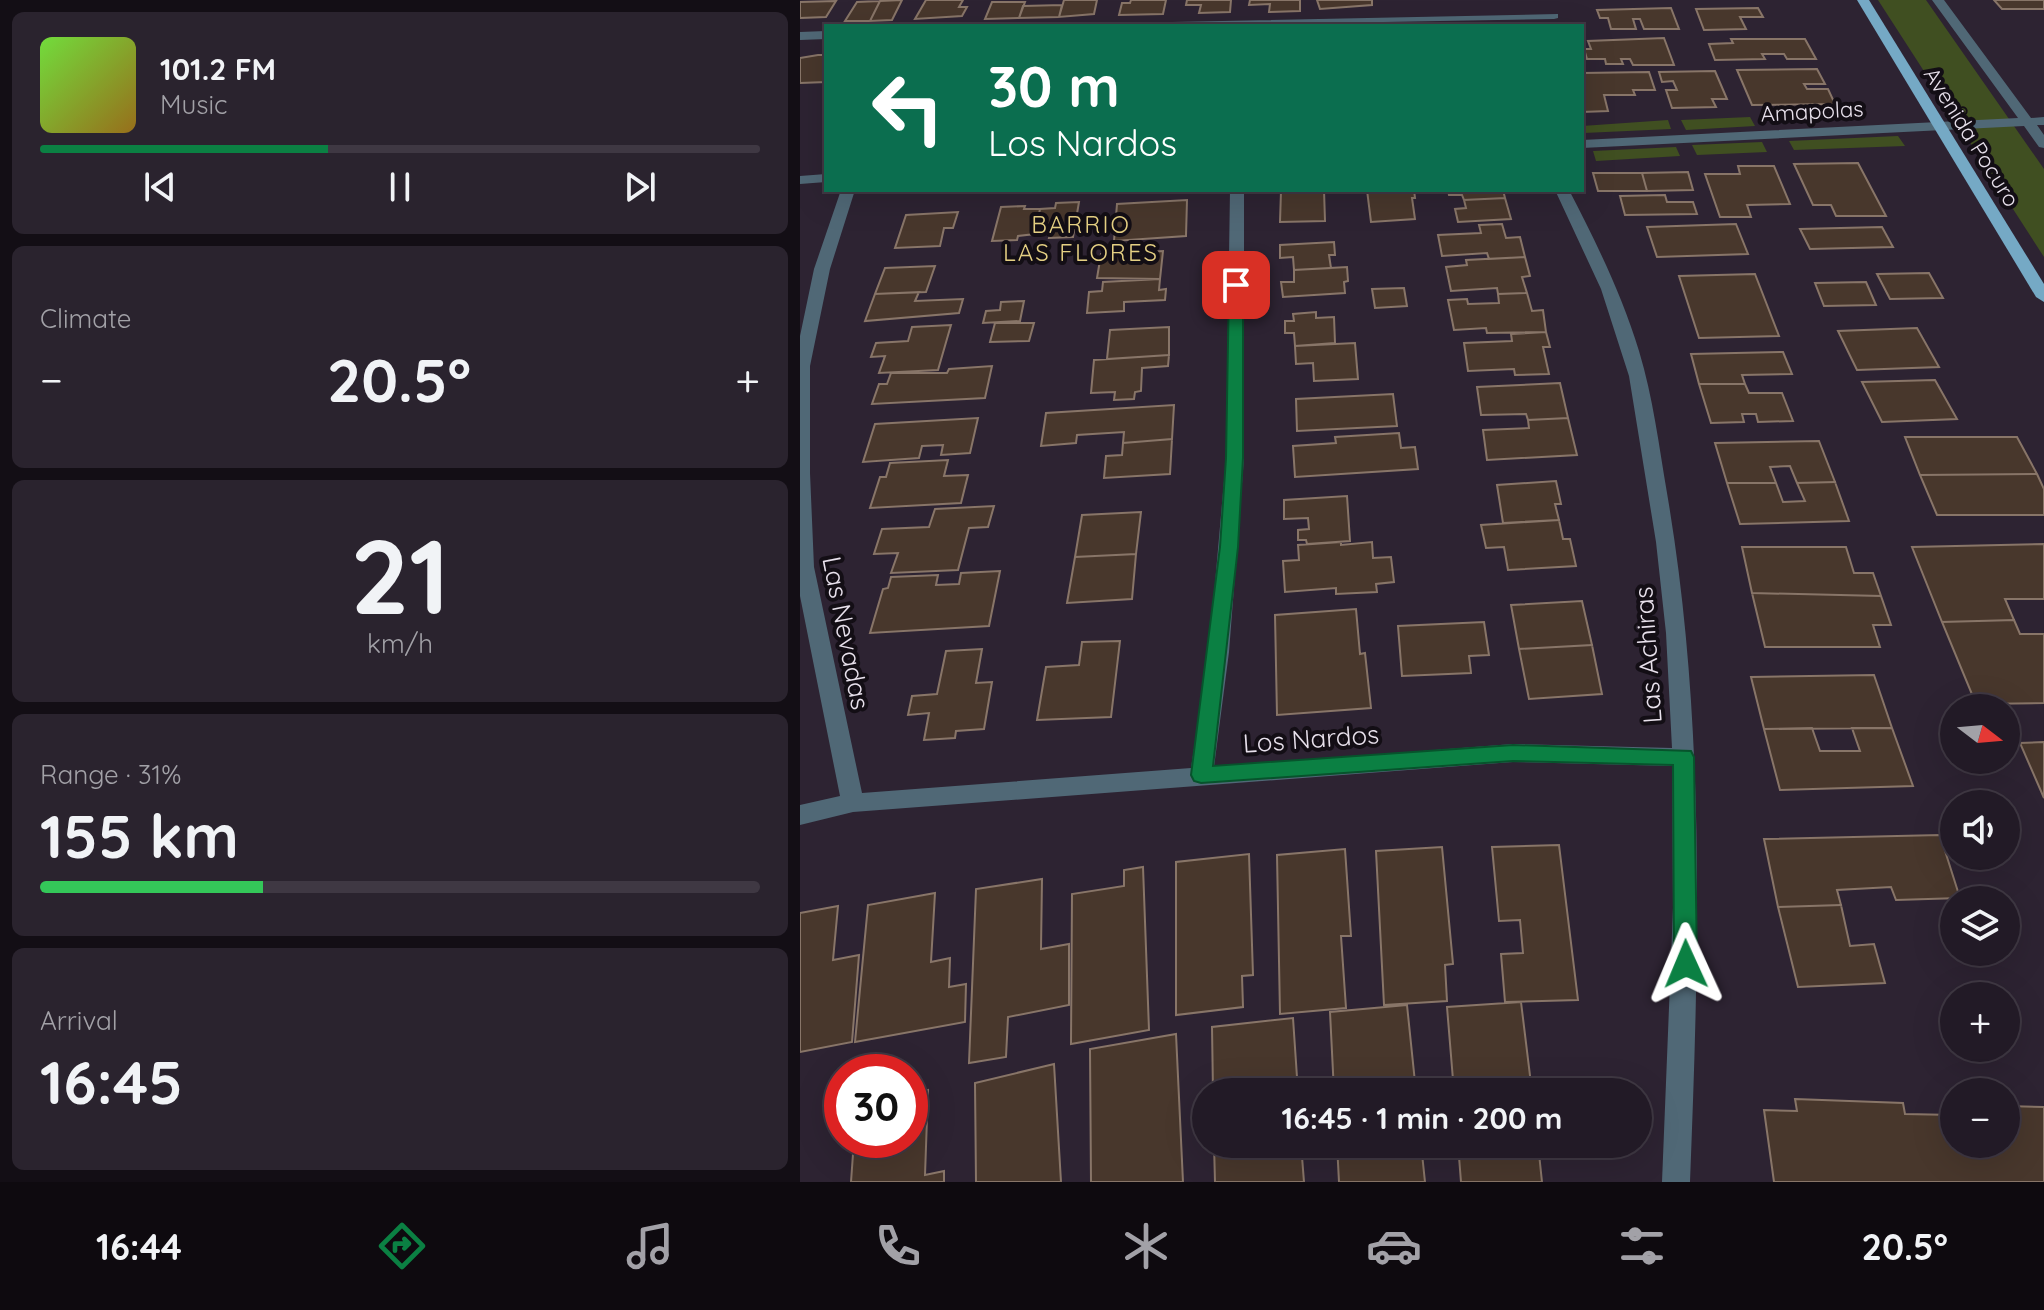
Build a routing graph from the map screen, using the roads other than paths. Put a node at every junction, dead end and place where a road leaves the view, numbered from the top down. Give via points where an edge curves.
1 (1561, 0) edge
2 (1863, 0) edge
3 (1938, 0) edge
4 (1552, 21) edge
5 (1324, 24) edge
6 (824, 35) edge
7 (800, 36) edge
8 (2044, 121) edge
9 (2028, 122) junction
10 (1939, 127) junction
11 (1584, 144) edge
12 (2044, 144) edge
13 (824, 178) edge
14 (800, 180) edge
15 (847, 192) edge
16 (1237, 192) edge
17 (1563, 192) edge
18 (2044, 297) edge
19 (1684, 757) junction
20 (1201, 775) junction
21 (853, 803) junction
22 (800, 815) edge
23 (1676, 1182) edge

1 - 4 street
2 - 10 main road, Avenida Pocuro
3 - 9 street, Avenida Pocuro
4 - 5 street
6 - 7 street
8 - 9 street, Amapolas
9 - 10 street, Amapolas
9 - 12 street, Avenida Pocuro
10 - 11 street, Amapolas
10 - 18 main road, Avenida Pocuro
13 - 14 street
15 - 21 street, Las Nevadas via 822,269 802,366 801,473 804,567
16 - 20 street via 1234,473 1219,652
17 - 19 street, Las Achiras via 1631,351 1668,538
19 - 20 street, Los Nardos via 1513,753
19 - 23 street, Las Achiras via 1686,964
20 - 21 street, Los Nardos
21 - 22 street, Los Nardos

